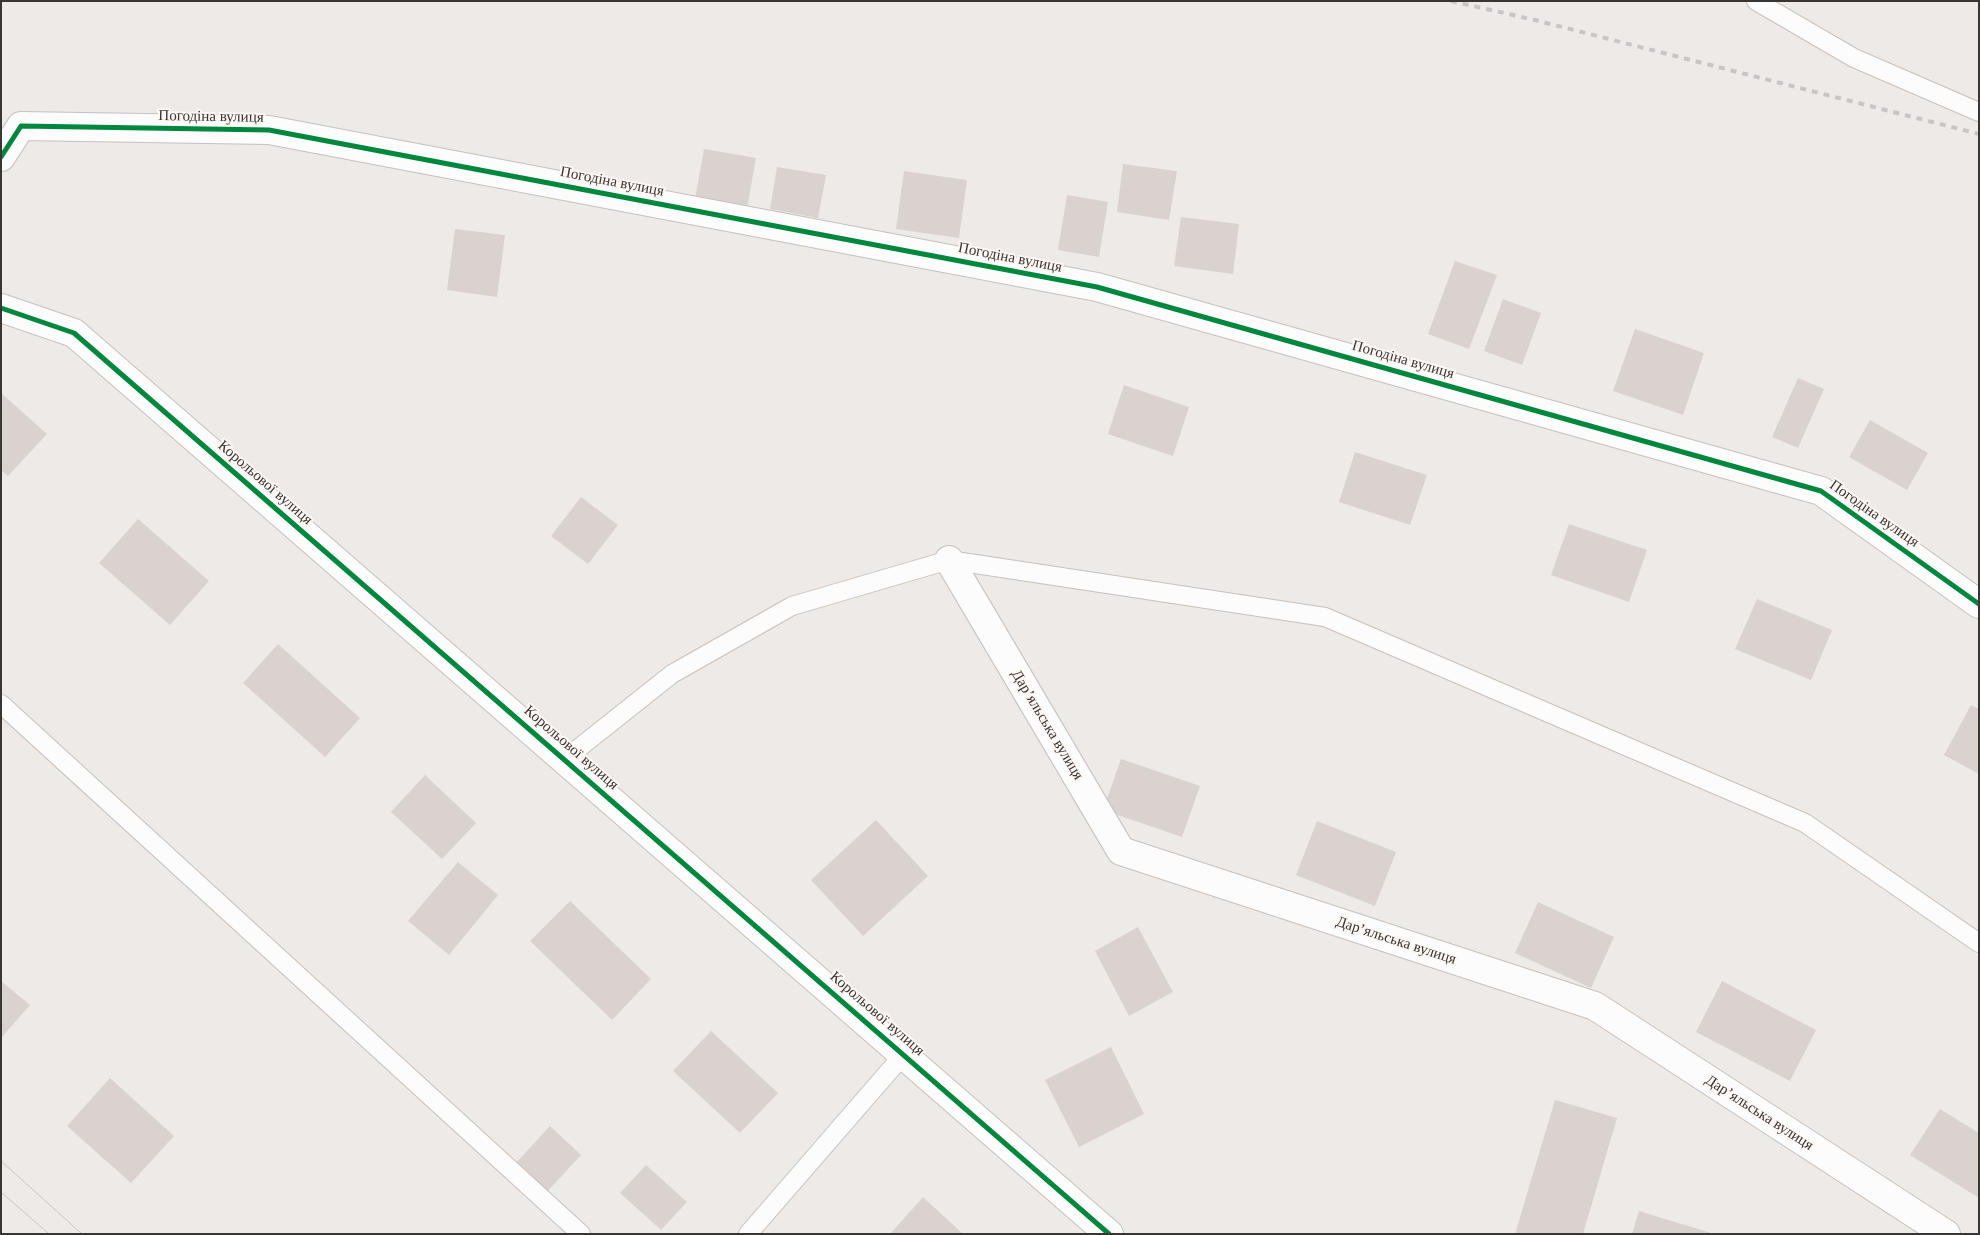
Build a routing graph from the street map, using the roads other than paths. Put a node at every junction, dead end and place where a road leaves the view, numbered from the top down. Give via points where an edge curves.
1 (1756, 1) edge
2 (1979, 112) edge
3 (1, 157) edge
4 (1, 308) edge
5 (949, 560) junction
6 (1979, 604) edge
7 (1, 704) edge
8 (565, 759) junction
9 (1979, 943) edge
10 (904, 1054) junction
11 (581, 1234) edge
12 (748, 1234) edge
13 (1109, 1234) edge
14 (1946, 1234) edge

1 - 2 lane via 1854,58
3 - 6 street, Погодіна вулиця via 21,126 269,130 1097,287 1821,491
4 - 8 street, Корольової вулиця via 74,333
5 - 8 lane via 792,606 672,674
5 - 9 lane via 1325,616 1805,823
5 - 14 street, Дар’яльська вулиця via 1122,851 1595,1006
7 - 11 lane
8 - 10 street, Корольової вулиця
10 - 12 lane
10 - 13 street, Корольової вулиця

